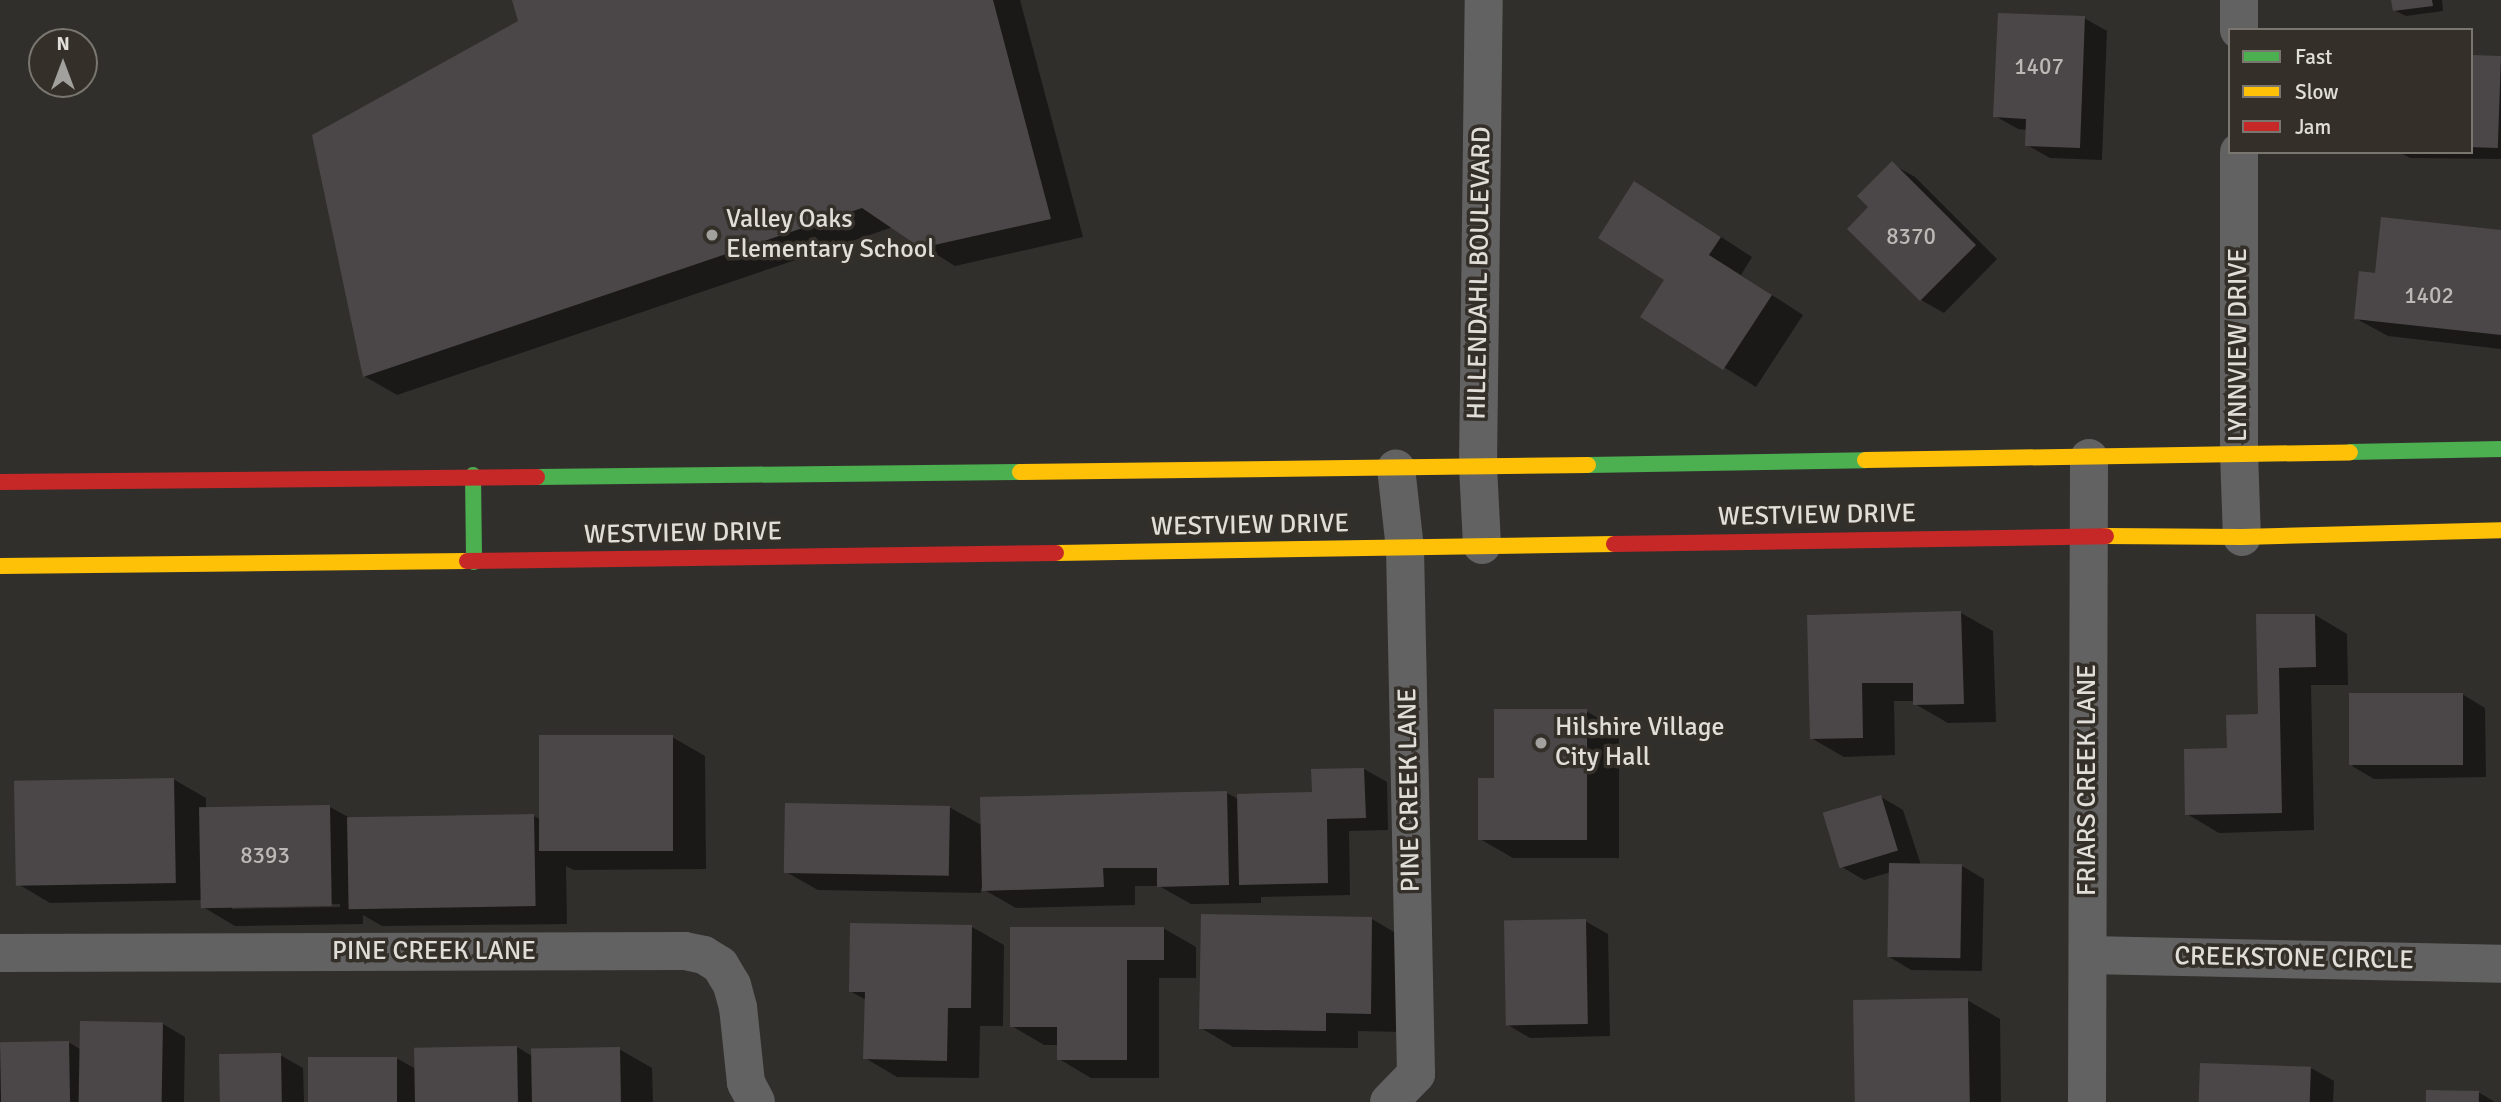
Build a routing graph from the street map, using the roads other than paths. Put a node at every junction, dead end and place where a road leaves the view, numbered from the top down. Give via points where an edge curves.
1 (1484, 0) edge
2 (2239, 0) edge
3 (2239, 28) edge
4 (2239, 154) edge
5 (2501, 449) edge
6 (2239, 453) junction
7 (2088, 458) junction
8 (1478, 466) junction
9 (1396, 468) junction
10 (473, 475) junction
11 (0, 482) edge
12 (2501, 530) edge
13 (2088, 536) junction
14 (2242, 537) junction
15 (1482, 545) junction
16 (1405, 549) junction
17 (474, 562) junction
18 (0, 566) edge
19 (0, 953) edge
20 (2088, 955) junction
21 (2501, 964) edge
22 (756, 1102) edge
23 (1389, 1102) edge
24 (2087, 1102) edge

1 - 8 street, HILLENDAHL BOULEVARD
2 - 3 street
4 - 6 street, LYNNVIEW DRIVE
5 - 6 main road, WESTVIEW DRIVE
6 - 7 main road, WESTVIEW DRIVE
6 - 14 street, LYNNVIEW DRIVE
7 - 8 main road, WESTVIEW DRIVE
7 - 13 street, FRIARS CREEK LANE
8 - 9 main road, WESTVIEW DRIVE
8 - 15 street, HILLENDAHL BOULEVARD
9 - 10 main road, WESTVIEW DRIVE
9 - 16 street, PINE CREEK LANE
10 - 11 main road, WESTVIEW DRIVE
10 - 17 main road
12 - 14 main road, WESTVIEW DRIVE
13 - 14 main road, WESTVIEW DRIVE
13 - 15 main road, WESTVIEW DRIVE
13 - 20 street, FRIARS CREEK LANE
15 - 16 main road, WESTVIEW DRIVE
16 - 17 main road, WESTVIEW DRIVE
16 - 23 street, PINE CREEK LANE via 1416,1074
17 - 18 main road, WESTVIEW DRIVE
19 - 22 street, PINE CREEK LANE via 685,951 720,965 732,985 746,1083
20 - 21 street, CREEKSTONE CIRCLE
20 - 24 street, FRIARS CREEK LANE

